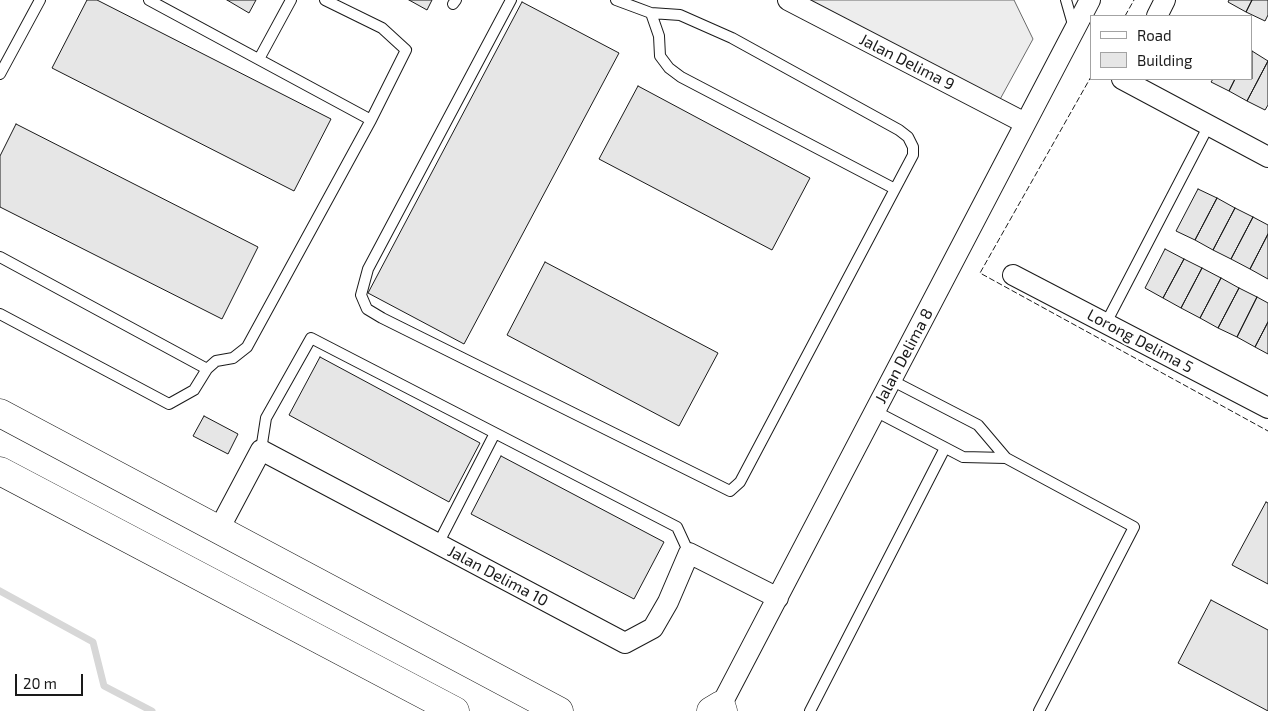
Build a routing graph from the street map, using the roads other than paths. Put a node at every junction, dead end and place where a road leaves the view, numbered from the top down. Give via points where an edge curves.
1 (40, 0) edge
2 (149, 0) edge
3 (291, 0) edge
4 (325, 0) edge
5 (511, 0) edge
6 (616, 0) edge
7 (788, 0) edge
8 (1066, 0) edge
9 (1090, 0) edge
10 (1165, 0) edge
11 (630, 3) edge
12 (651, 13) junction
13 (1158, 15) edge
14 (1075, 29) junction
15 (259, 59) junction
16 (0, 74) edge
17 (1125, 80) edge
18 (371, 120) junction
19 (1025, 123) junction
20 (1209, 125) junction
21 (1268, 157) edge
22 (895, 189) junction
23 (0, 257) edge
24 (1013, 275) dead end
25 (0, 314) edge
26 (1106, 323) junction
27 (207, 369) junction
28 (891, 380) junction
29 (1268, 408) edge
30 (875, 411) junction
31 (0, 413) edge
32 (495, 433) junction
33 (945, 448) junction
34 (261, 450) junction
35 (1006, 458) junction
36 (0, 471) edge
37 (218, 529) junction
38 (438, 544) junction
39 (689, 553) junction
40 (778, 598) junction
41 (718, 710) edge
42 (455, 711) edge
43 (559, 711) edge
44 (810, 711) edge
45 (1039, 711) edge

1 - 16 lane
2 - 15 lane
3 - 15 lane
4 - 18 lane via 382,28 406,50
5 - 22 lane via 368,269 361,295 367,309 730,491 740,482
6 - 11 lane
7 - 19 street, Jalan Delima 9
8 - 14 lane
9 - 14 street, Jalan Delima 8
10 - 13 street
11 - 12 lane
12 - 22 lane via 660,36 660,56 669,68
12 - 22 lane via 680,15 732,38 899,130 908,137 913,155
14 - 19 street, Jalan Delima 8
15 - 18 lane
17 - 20 street
18 - 27 lane via 247,347 232,358 216,361
19 - 28 street, Jalan Delima 8
20 - 21 street
20 - 26 lane
23 - 27 lane
24 - 26 street, Lorong Delima 5
25 - 27 lane via 169,404 194,390
26 - 29 street, Lorong Delima 5
28 - 30 street, Jalan Delima 8
28 - 35 lane via 978,425
30 - 33 lane
30 - 40 street, Jalan Delima 8
31 - 37 street
32 - 34 lane via 311,338 266,418
32 - 38 lane
32 - 39 lane via 677,527
33 - 35 lane via 963,457
33 - 44 lane
34 - 37 street
34 - 38 street, Jalan Delima 10
35 - 45 lane via 1134,527
36 - 42 street
37 - 43 street
38 - 39 street, Jalan Delima 10 via 625,643 653,628
39 - 40 street
40 - 41 street, Jalan Delima 8

